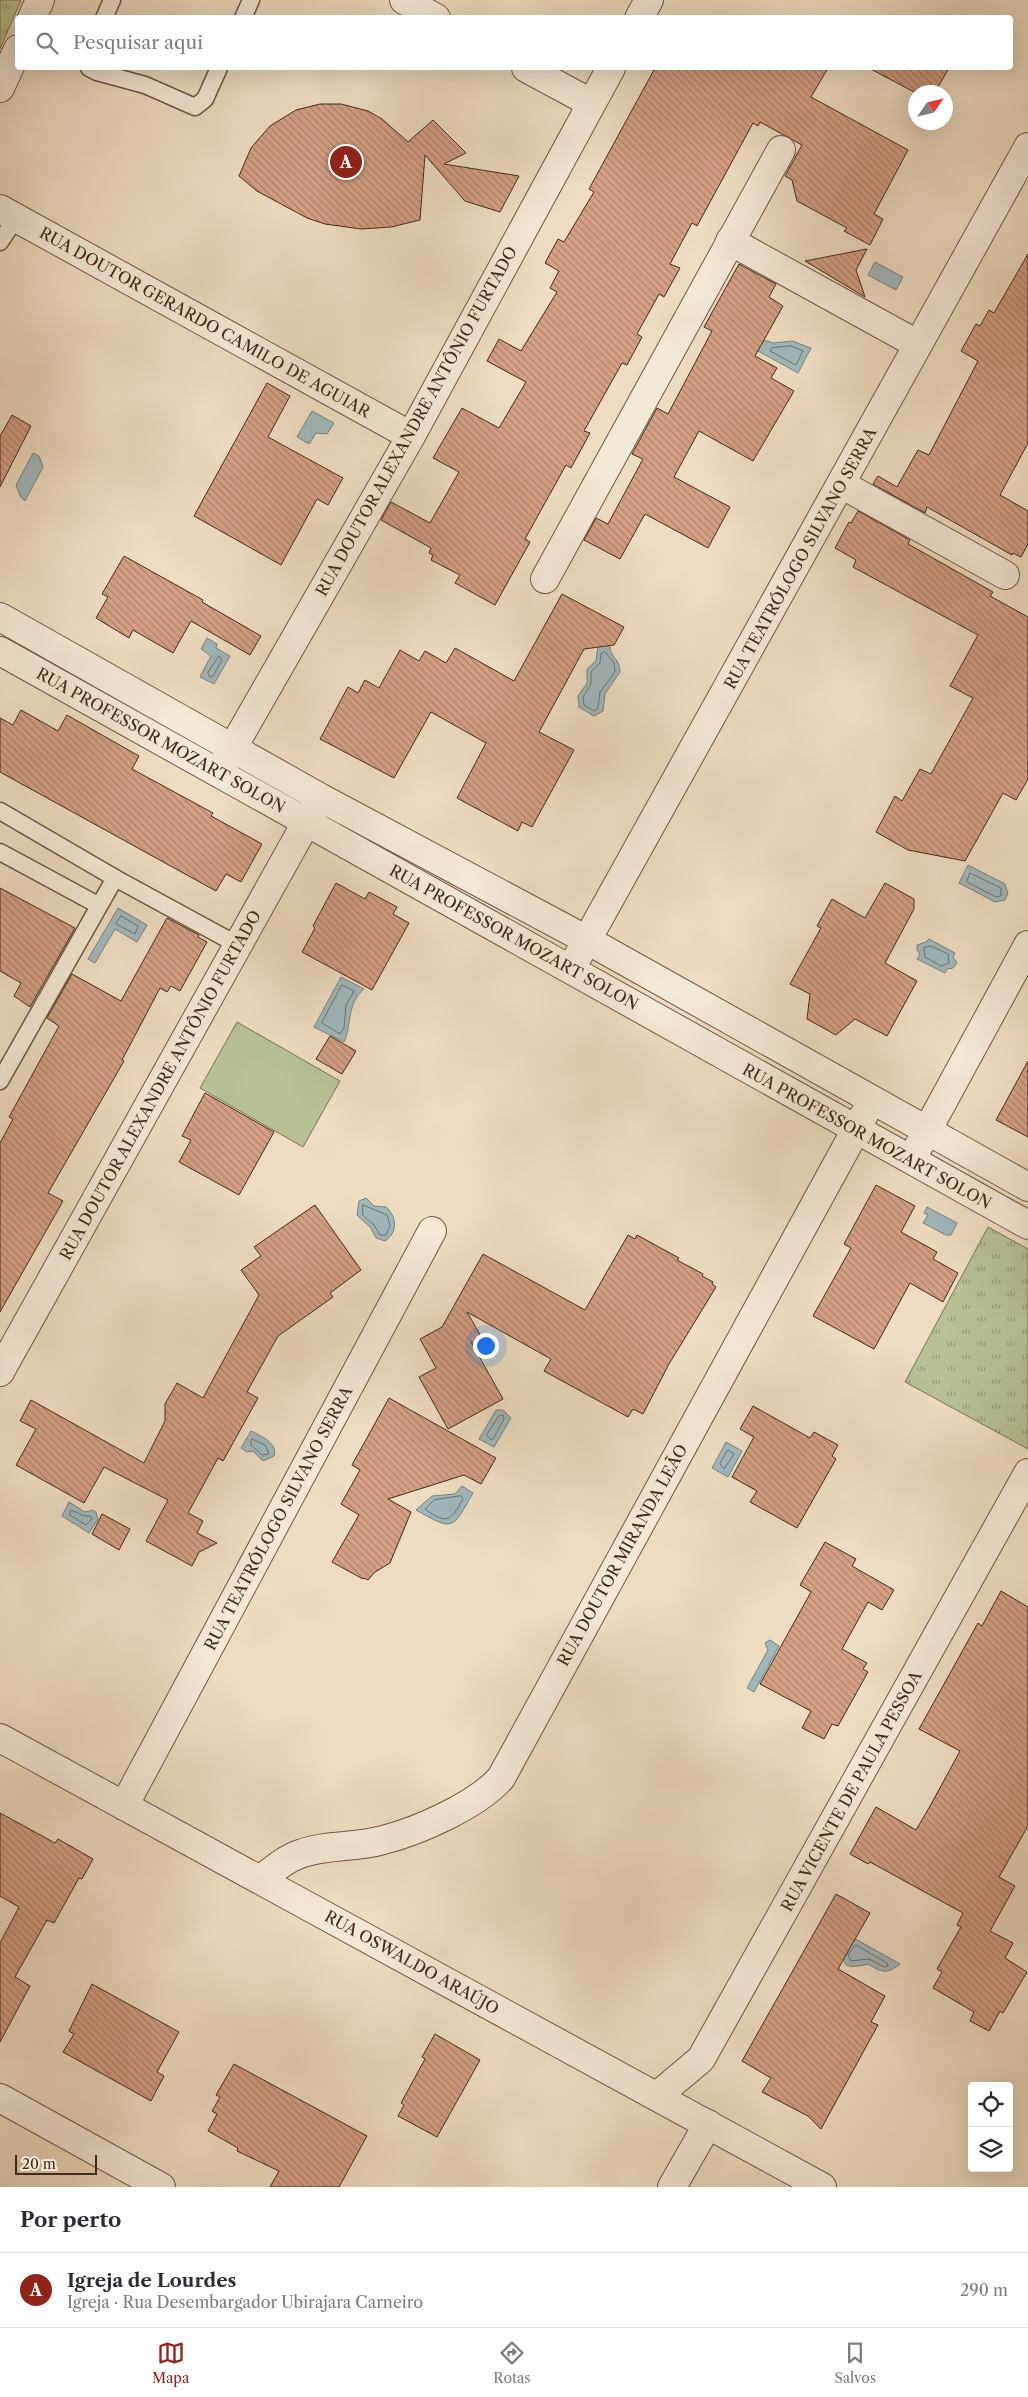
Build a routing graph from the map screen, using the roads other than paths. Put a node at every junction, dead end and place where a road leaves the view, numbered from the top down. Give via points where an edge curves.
1 (40, 0) edge
2 (112, 0) edge
3 (251, 0) edge
4 (404, 0) edge
5 (649, 0) edge
6 (33, 15) edge
7 (105, 15) edge
8 (244, 15) edge
9 (431, 15) edge
10 (641, 15) edge
11 (15, 56) edge
12 (93, 70) edge
13 (219, 70) edge
14 (530, 70) edge
15 (610, 70) edge
16 (0, 88) edge
17 (591, 103) junction
18 (1028, 147) edge
19 (782, 150) dead end
20 (8, 213) edge
21 (730, 241) junction
22 (0, 242) edge
23 (917, 344) junction
24 (410, 436) junction
25 (841, 484) junction
26 (1005, 575) dead end
27 (544, 579) dead end
28 (0, 617) edge
29 (0, 651) edge
30 (232, 747) junction
31 (219, 773) junction
32 (321, 798) junction
33 (0, 811) edge
34 (307, 822) junction
35 (0, 852) edge
36 (116, 878) junction
37 (98, 905) junction
38 (587, 940) junction
39 (238, 945) junction
40 (1028, 945) edge
41 (571, 968) junction
42 (0, 1081) edge
43 (872, 1100) junction
44 (855, 1130) junction
45 (926, 1132) junction
46 (911, 1161) junction
47 (1028, 1186) edge
48 (1028, 1225) edge
49 (432, 1230) dead end
50 (0, 1372) edge
51 (1028, 1472) edge
52 (0, 1738) edge
53 (124, 1806) junction
54 (262, 1879) junction
55 (657, 2096) junction
56 (0, 2098) edge
57 (708, 2124) junction
58 (161, 2187) edge
59 (672, 2187) edge
60 (822, 2187) edge

1 - 6 street
2 - 7 lane
3 - 8 lane
4 - 9 street
5 - 10 street
11 - 16 street
12 - 13 lane via 145,85 195,106 205,99
14 - 17 street
15 - 17 street, RUA DOUTOR ALEXANDRE ANTÔNIO FURTADO
17 - 24 street, RUA DOUTOR ALEXANDRE ANTÔNIO FURTADO
18 - 23 street, RUA TEATRÓLOGO SILVANO SERRA
19 - 21 street
20 - 22 lane
20 - 24 street, RUA DOUTOR GERARDO CAMILO DE AGUIAR
21 - 23 street
21 - 27 street
23 - 25 street, RUA TEATRÓLOGO SILVANO SERRA
24 - 30 street, RUA DOUTOR ALEXANDRE ANTÔNIO FURTADO
25 - 26 street
25 - 38 street, RUA TEATRÓLOGO SILVANO SERRA
28 - 30 street, RUA PROFESSOR MOZART SOLON
29 - 31 street, RUA PROFESSOR MOZART SOLON
30 - 31 street, RUA DOUTOR ALEXANDRE ANTÔNIO FURTADO
30 - 32 street, RUA PROFESSOR MOZART SOLON
31 - 34 street, RUA PROFESSOR MOZART SOLON
32 - 34 street, RUA DOUTOR ALEXANDRE ANTÔNIO FURTADO
32 - 38 street, RUA PROFESSOR MOZART SOLON
33 - 36 lane
34 - 39 street, RUA DOUTOR ALEXANDRE ANTÔNIO FURTADO
34 - 41 street, RUA PROFESSOR MOZART SOLON
35 - 37 lane
36 - 37 lane
36 - 39 lane
37 - 42 lane
38 - 41 street, RUA TEATRÓLOGO SILVANO SERRA
38 - 43 street, RUA PROFESSOR MOZART SOLON
39 - 50 street, RUA DOUTOR ALEXANDRE ANTÔNIO FURTADO
40 - 45 street
41 - 44 street, RUA PROFESSOR MOZART SOLON
43 - 44 street, RUA DOUTOR MIRANDA LEÃO
43 - 45 street, RUA PROFESSOR MOZART SOLON
44 - 46 street, RUA PROFESSOR MOZART SOLON
44 - 54 street, RUA DOUTOR MIRANDA LEÃO via 501,1778 476,1800 418,1828 382,1840 300,1854 283,1862
45 - 46 street
45 - 47 street, RUA PROFESSOR MOZART SOLON
46 - 48 street, RUA PROFESSOR MOZART SOLON
49 - 53 street, RUA TEATRÓLOGO SILVANO SERRA
51 - 55 street, RUA VICENTE DE PAULA PESSOA via 701,2059
52 - 53 street, RUA OSWALDO ARAÚJO
53 - 54 street, RUA OSWALDO ARAÚJO
54 - 55 street, RUA OSWALDO ARAÚJO
55 - 57 street, RUA OSWALDO ARAÚJO
56 - 58 street
57 - 59 street
57 - 60 street, RUA OSWALDO ARAÚJO

